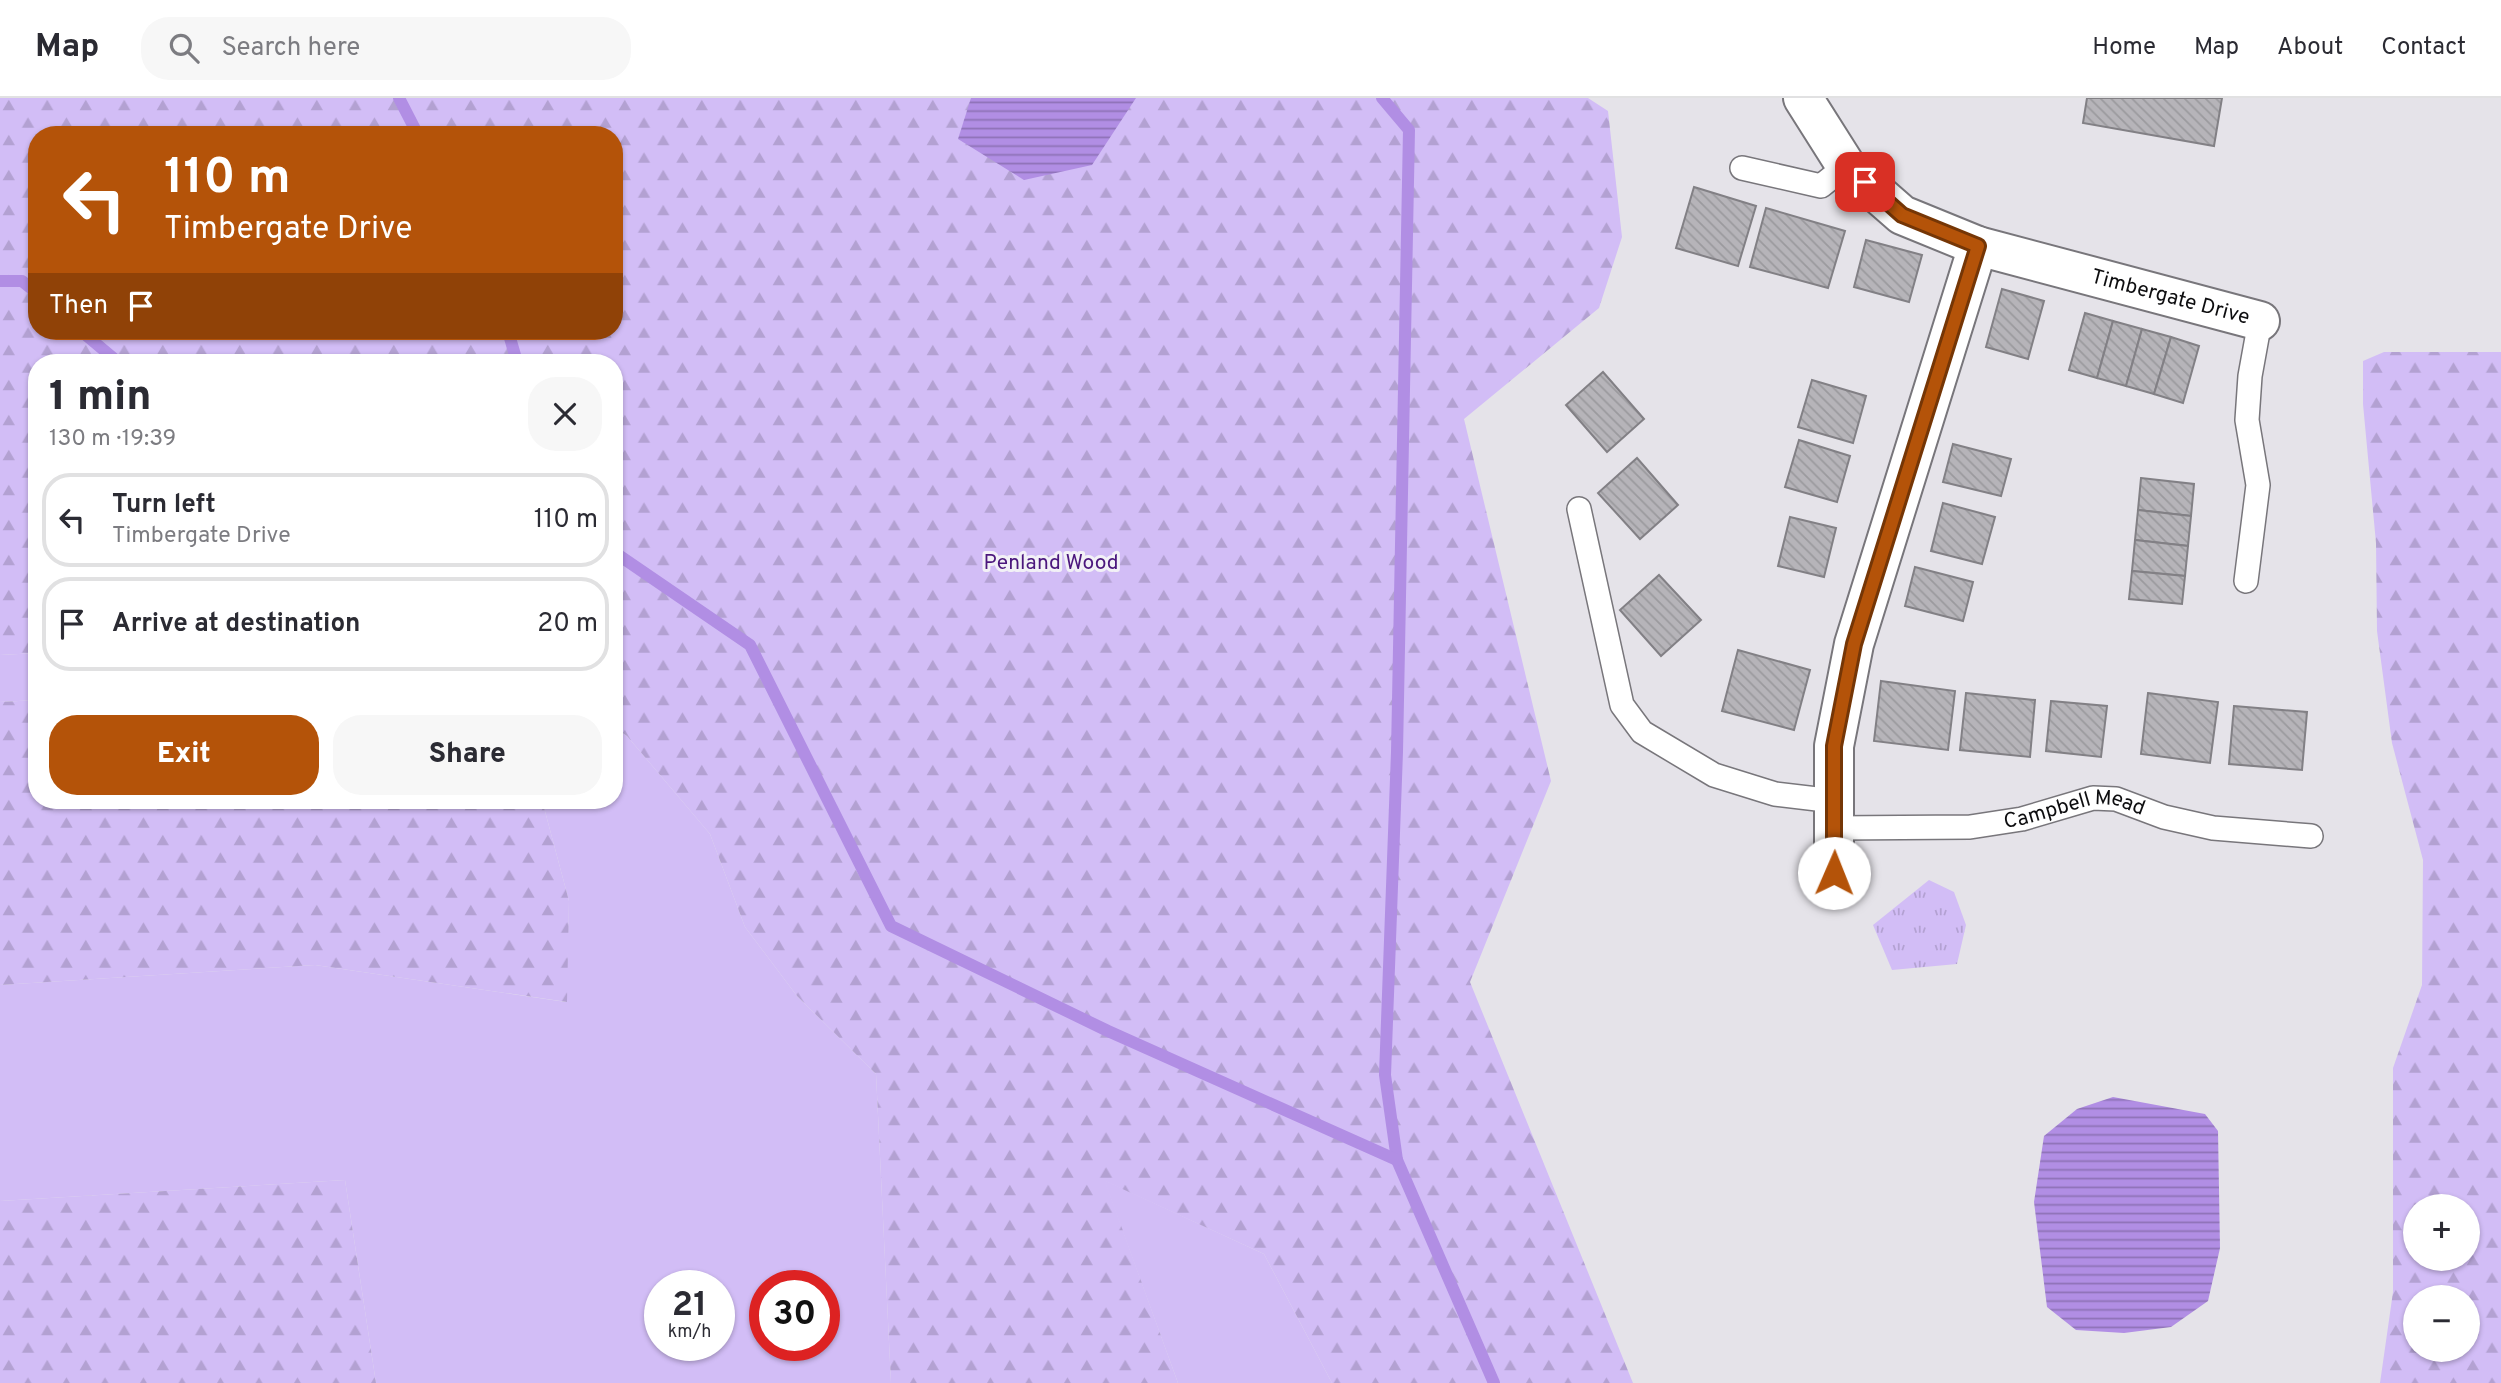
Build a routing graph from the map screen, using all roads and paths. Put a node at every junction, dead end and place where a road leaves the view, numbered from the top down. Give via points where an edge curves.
1 (1803, 98) edge
2 (1846, 166) junction
3 (1742, 168) dead end
4 (1978, 246) junction
5 (2260, 321) joint
6 (1579, 509) dead end
7 (2246, 581) dead end
8 (1834, 815) junction
9 (2311, 836) dead end
10 (1834, 873) dead end

1 - 2 street, Timbergate Drive
2 - 3 lane via 1821,186
2 - 4 street, Timbergate Drive via 1902,215
4 - 5 street, Timbergate Drive
4 - 8 street via 1854,644 1834,746
5 - 7 lane, Timbergate Drive via 2247,420 2258,485
6 - 8 lane, Campbell Mead via 1622,705 1642,732 1714,775
8 - 9 lane, Campbell Mead via 1970,827 2092,798 2116,799 2213,828
8 - 10 street

